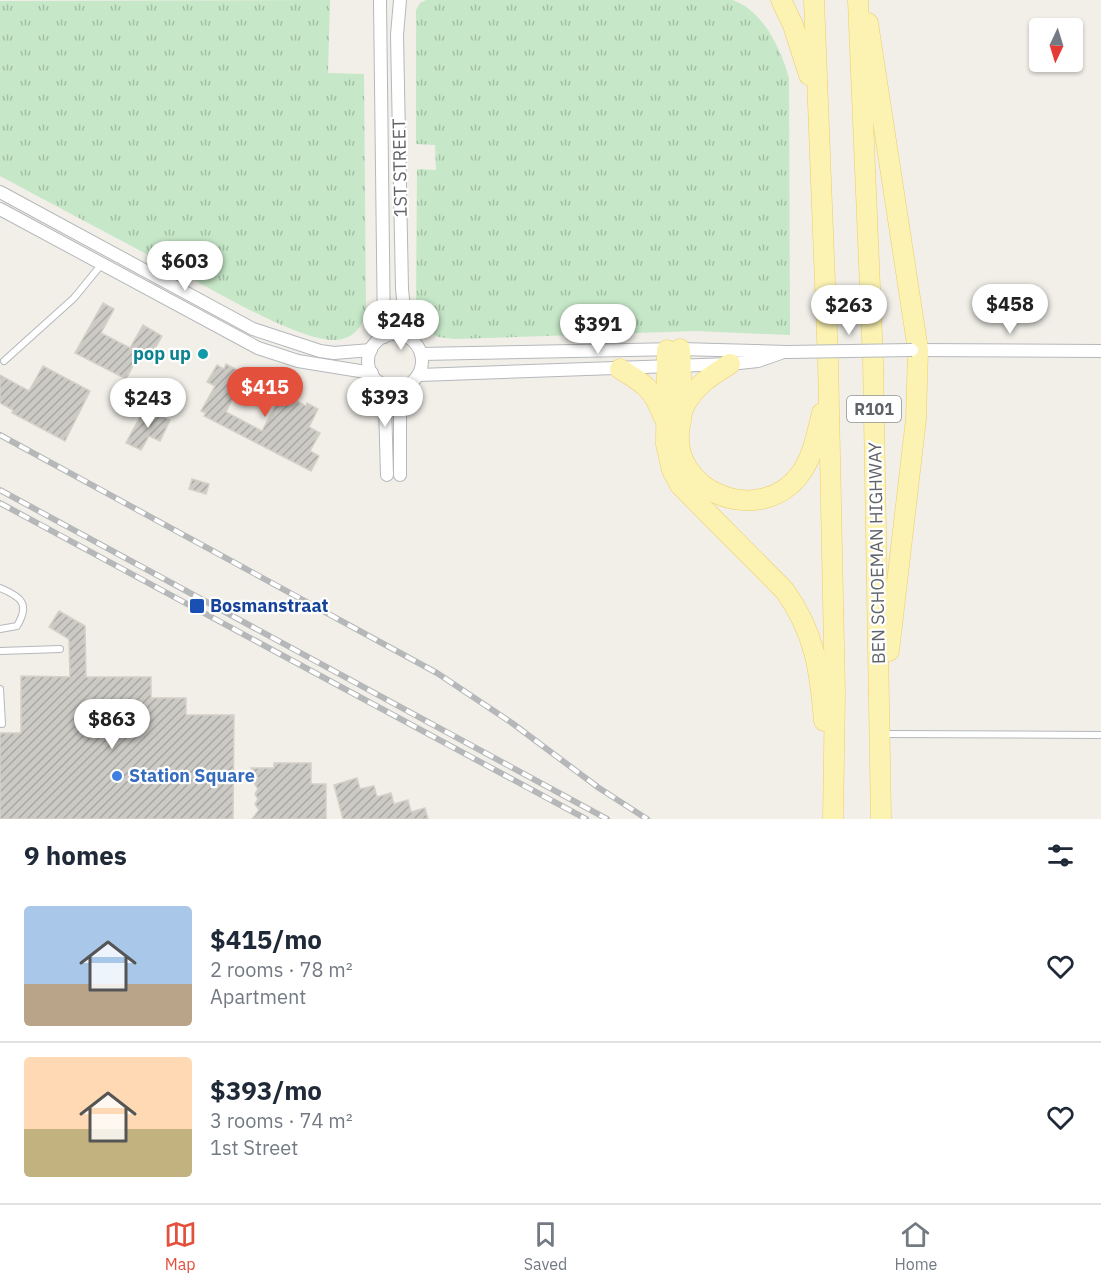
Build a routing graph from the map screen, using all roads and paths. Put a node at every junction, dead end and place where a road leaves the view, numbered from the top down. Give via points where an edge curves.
1 (380, 0) edge
2 (400, 0) edge
3 (781, 0) edge
4 (814, 0) edge
5 (858, 0) edge
6 (862, 0) edge
7 (819, 113) junction
8 (0, 192) edge
9 (0, 209) edge
10 (101, 265) junction
11 (384, 337) junction
12 (406, 337) junction
13 (371, 350) junction
14 (915, 350) junction
15 (1101, 351) edge
16 (784, 352) junction
17 (421, 354) junction
18 (674, 358) junction
19 (4, 361) dead end
20 (828, 361) junction
21 (730, 364) junction
22 (620, 369) junction
23 (419, 375) junction
24 (375, 378) junction
25 (407, 386) junction
26 (682, 408) junction
27 (666, 424) junction
28 (387, 475) dead end
29 (400, 475) dead end
30 (0, 588) edge
31 (0, 629) edge
32 (60, 650) dead end
33 (0, 651) edge
34 (0, 689) edge
35 (880, 710) junction
36 (2, 724) dead end
37 (881, 734) junction
38 (1101, 735) edge
39 (832, 819) edge
40 (881, 819) edge

1 - 11 street, 1ST STREET
2 - 12 street, 1ST STREET via 397,35
3 - 7 main road via 806,62
4 - 7 main road, R101
5 - 35 main road, BEN SCHOEMAN HIGHWAY / R101 via 873,360
6 - 14 main road via 874,54
7 - 20 main road, R101
8 - 13 street via 253,329 320,351
9 - 10 street
10 - 19 lane via 74,298
10 - 24 street via 258,348
11 - 12 street
11 - 13 street
12 - 17 street
13 - 24 street via 369,362
14 - 15 street
14 - 16 street, bridge
14 - 35 main road via 916,419
16 - 18 street
16 - 21 street via 758,361
17 - 18 street
17 - 23 street
18 - 21 street
18 - 22 street
18 - 26 main road
18 - 27 main road
20 - 26 main road via 824,406 813,450 801,473 787,488 764,500 730,500 702,485 686,466 680,450
20 - 39 main road, R101 via 835,704
21 - 26 main road via 705,380
22 - 23 street
22 - 27 main road via 656,395
23 - 25 street
24 - 25 street via 391,388
24 - 28 street via 385,405
25 - 29 street via 400,416
27 - 39 main road via 666,444 680,485 785,591 800,611 812,639
30 - 31 lane via 13,593 25,610 17,626
32 - 33 lane
34 - 36 lane
35 - 37 main road, BEN SCHOEMAN HIGHWAY / R101
37 - 38 lane
37 - 40 main road, BEN SCHOEMAN HIGHWAY / R101

